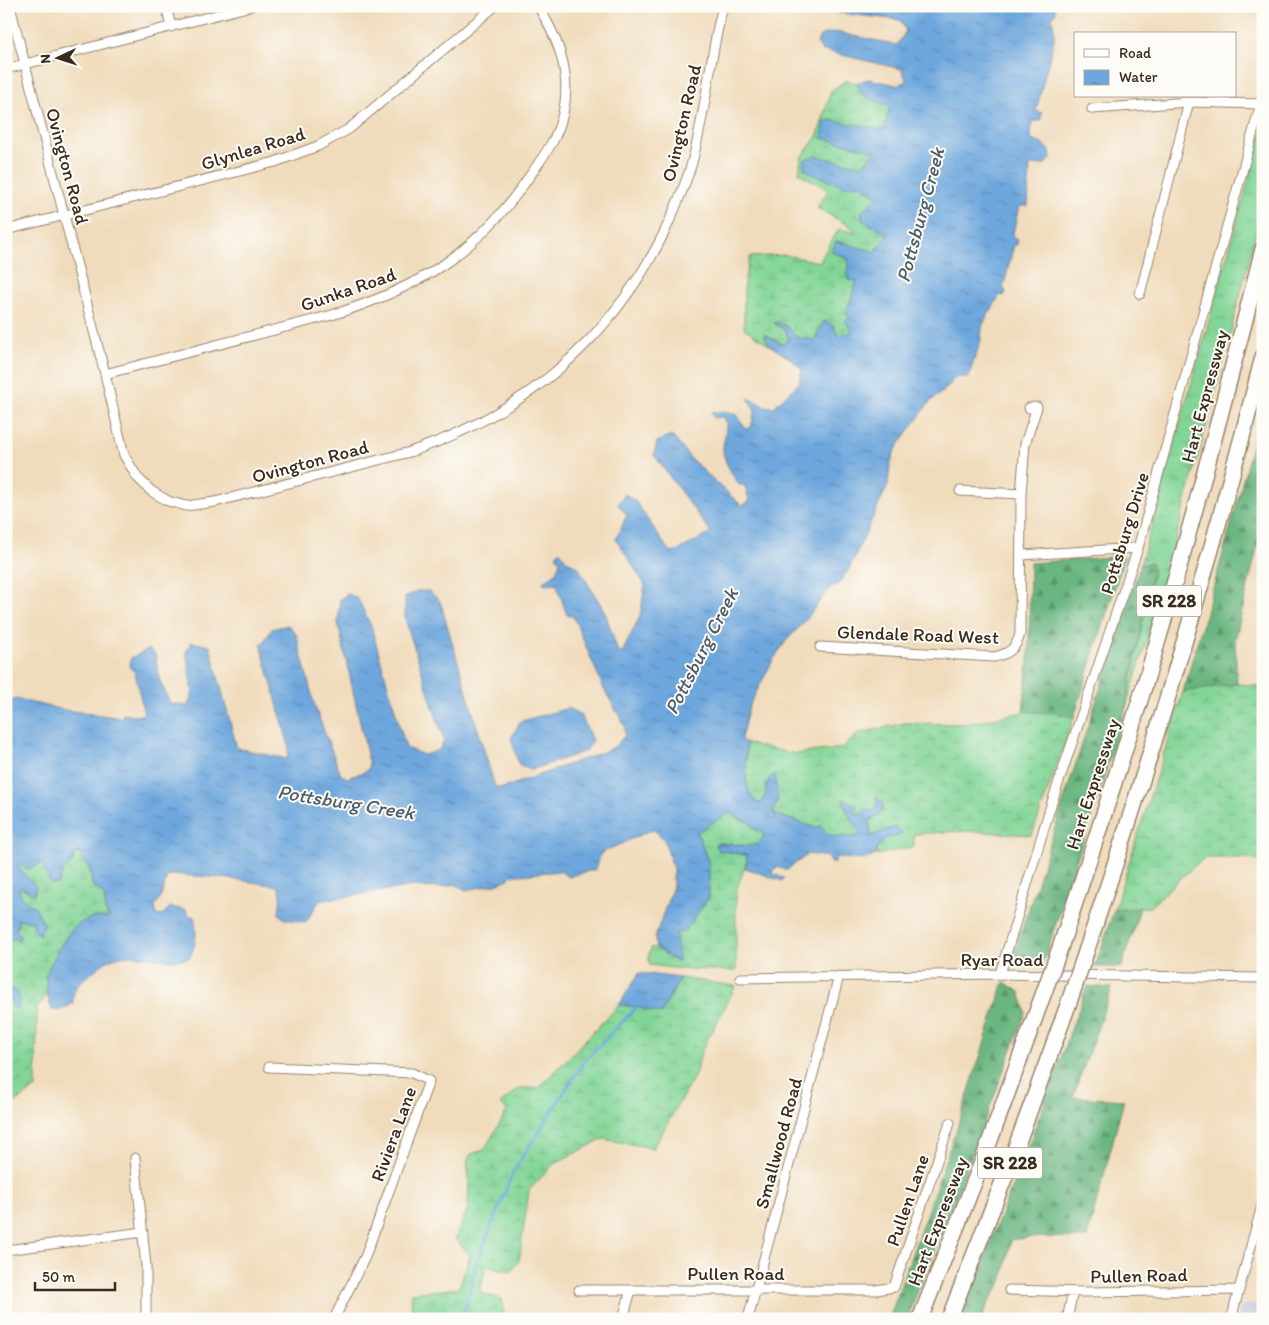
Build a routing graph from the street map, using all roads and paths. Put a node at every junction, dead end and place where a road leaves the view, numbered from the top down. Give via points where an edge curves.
1 (10, 6) edge
2 (166, 6) edge
3 (251, 6) edge
4 (495, 6) edge
5 (538, 6) edge
6 (723, 6) edge
7 (171, 27) junction
8 (24, 64) junction
9 (6, 69) edge
10 (1262, 100) edge
11 (1189, 102) junction
12 (1092, 109) dead end
13 (64, 216) junction
14 (6, 230) edge
15 (1263, 249) edge
16 (1140, 294) dead end
17 (1263, 356) edge
18 (105, 374) junction
19 (1029, 408) dead end
20 (960, 491) dead end
21 (1021, 494) junction
22 (1138, 548) junction
23 (1021, 555) junction
24 (820, 647) dead end
25 (1000, 974) junction
26 (839, 976) junction
27 (740, 978) dead end
28 (1263, 978) edge
29 (269, 1068) dead end
30 (950, 1123) dead end
31 (135, 1158) dead end
32 (1263, 1202) edge
33 (142, 1232) junction
34 (6, 1250) edge
35 (894, 1287) joint
36 (756, 1289) junction
37 (578, 1290) dead end
38 (631, 1290) junction
39 (1009, 1290) dead end
40 (1239, 1290) junction
41 (1074, 1292) junction
42 (146, 1319) edge
43 (334, 1319) edge
44 (623, 1319) edge
45 (748, 1319) edge
46 (920, 1319) edge
47 (949, 1319) edge
48 (1066, 1319) edge
49 (1231, 1319) edge

1 - 8 street, Ovington Road
2 - 7 street
3 - 7 street
4 - 13 street, Glynlea Road via 363,118 318,146 275,162
5 - 18 street, Gunka Road via 556,38 564,66 566,95 559,127 547,152 514,199 469,246 400,291 369,304
6 - 18 street, Ovington Road via 691,167 650,260 625,299 589,341 529,392 504,408 471,427 410,452 215,502 186,506 151,491 137,477 124,454
7 - 8 street
8 - 9 street
8 - 13 street, Ovington Road
10 - 11 street
10 - 22 street, Pottsburg Drive
11 - 12 street
11 - 16 street
13 - 14 street, Glynlea Road
13 - 18 street, Ovington Road
15 - 46 highway, Hart Expressway / SR 228, bridge via 1153,658 1109,800 1060,948 978,1174
17 - 47 highway, SR 228, bridge via 1186,639 1126,833 1011,1162
19 - 21 street via 1037,408 1025,444
20 - 21 street
21 - 23 street
22 - 23 street
22 - 25 street, Pottsburg Drive via 1050,805
23 - 24 street, Glendale Road West via 1020,634 1013,649 1005,655
25 - 26 street, Ryar Road
25 - 28 street, Ryar Road
26 - 27 street, Ryar Road
26 - 36 street, Smallwood Road
29 - 43 street, Riviera Lane via 412,1073 430,1081 365,1257
30 - 35 street, Pullen Lane
31 - 33 street
32 - 40 street
33 - 34 street
33 - 42 street
35 - 36 street, Pullen Road via 876,1290
36 - 38 street, Pullen Road
36 - 45 street, Smallwood Road
37 - 38 street, Pullen Road
38 - 44 street
39 - 41 street, Pullen Road
40 - 41 street, Pullen Road
40 - 49 street
41 - 48 street

